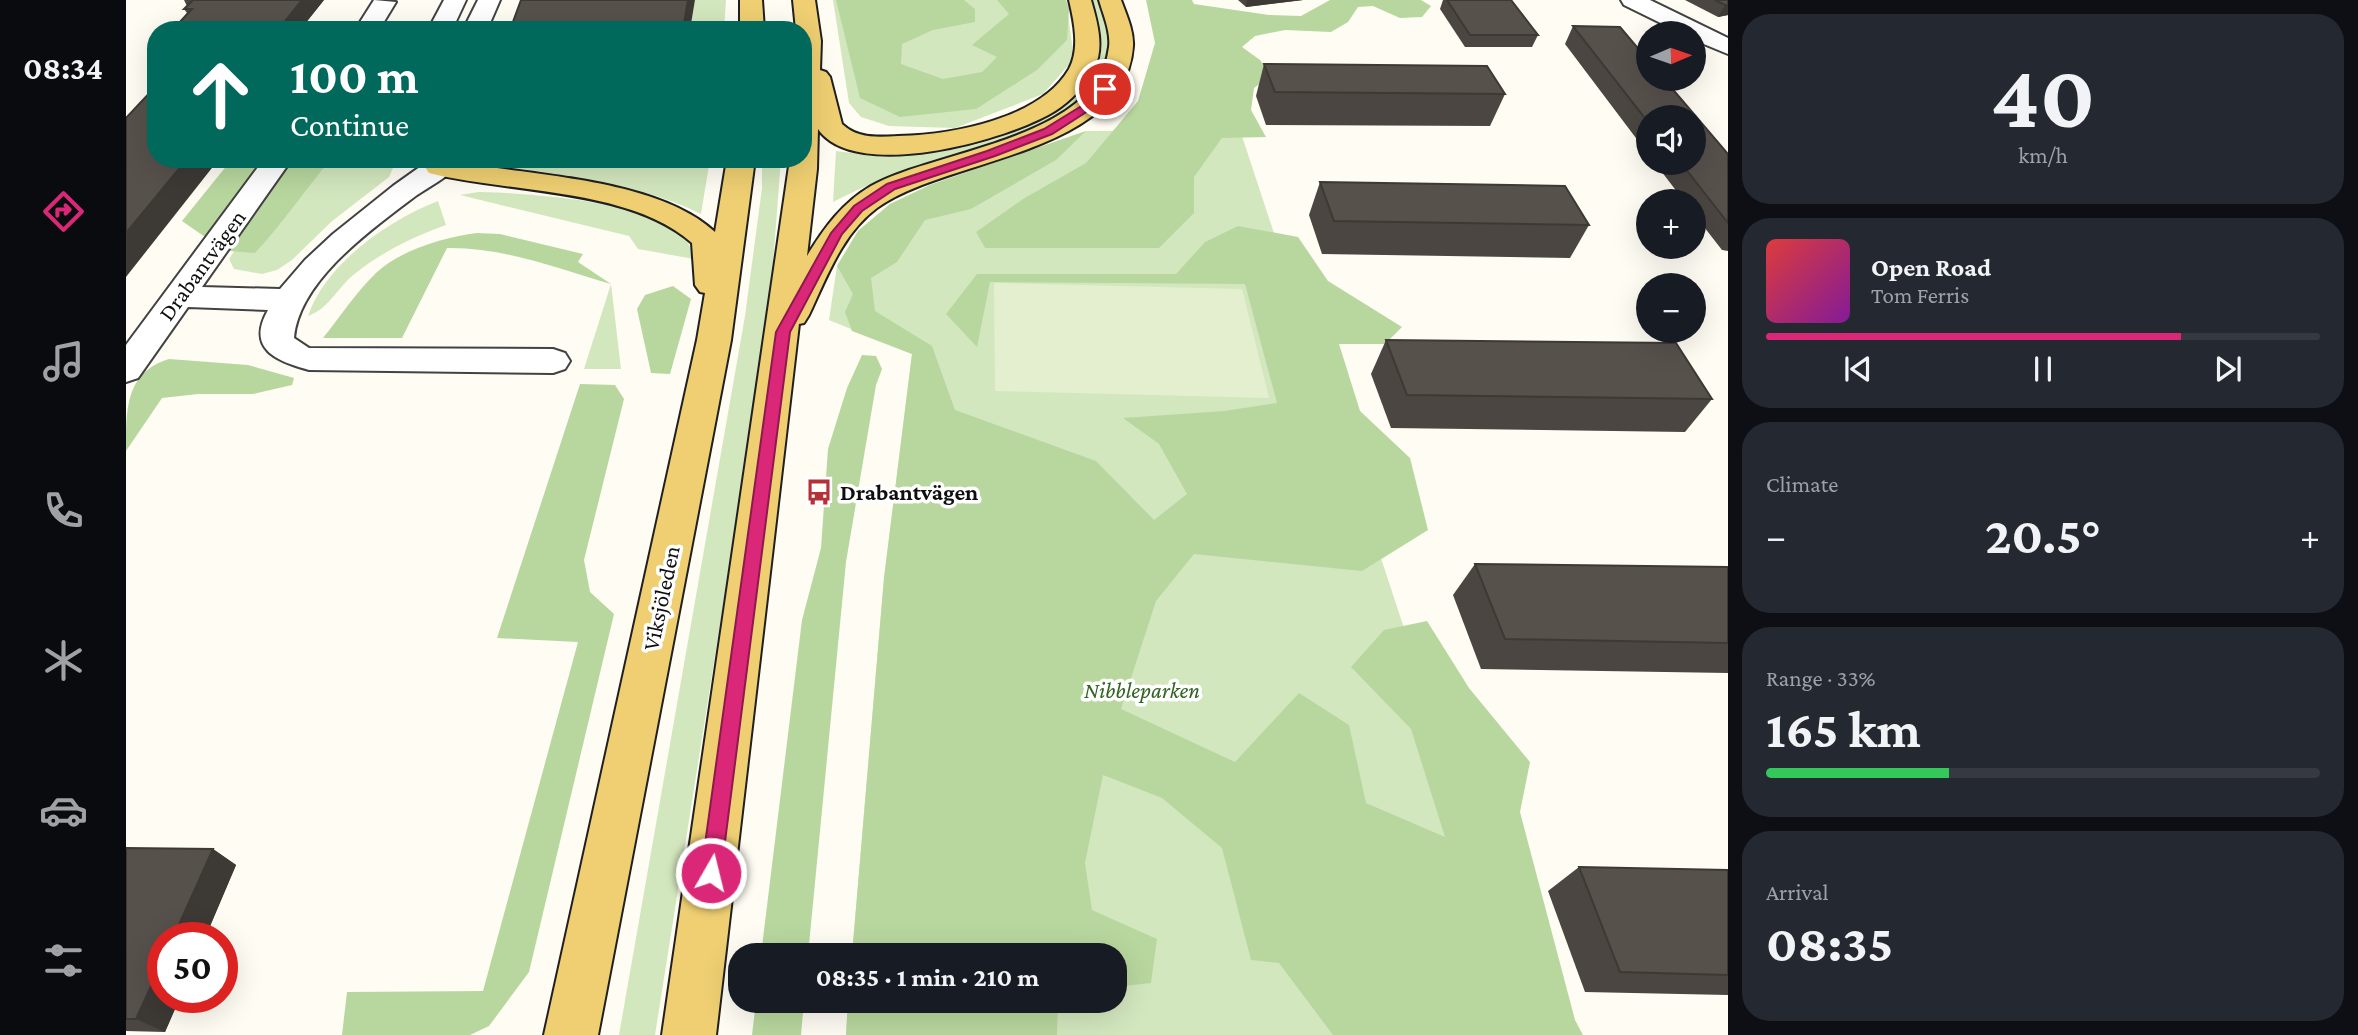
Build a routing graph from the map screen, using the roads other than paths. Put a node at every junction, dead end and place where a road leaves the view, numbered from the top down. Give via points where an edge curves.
1 (455, 0) edge
2 (489, 0) edge
3 (751, 0) edge
4 (804, 0) edge
5 (1080, 0) edge
6 (1110, 0) edge
7 (1632, 0) edge
8 (384, 2) dead end
9 (372, 21) edge
10 (444, 21) edge
11 (479, 21) edge
12 (752, 21) edge
13 (807, 21) edge
14 (1722, 39) edge
15 (812, 54) edge
16 (272, 168) edge
17 (431, 168) edge
18 (458, 168) edge
19 (740, 168) edge
20 (803, 168) edge
21 (180, 297) junction
22 (290, 300) junction
23 (783, 332) junction
24 (714, 340) junction
25 (552, 361) dead end
26 (126, 370) edge
27 (571, 1035) edge
28 (689, 1035) edge

1 - 10 street
2 - 11 street
3 - 12 main road
4 - 13 main road
5 - 15 main road via 1087,49 1081,70 1071,83 1017,120 969,137 864,145 839,136 828,122
6 - 23 main road via 1121,48 1105,89 1065,123 891,187 858,208 837,233
7 - 14 street
8 - 9 street
16 - 21 street, Drabantvägen
17 - 22 street via 333,249
18 - 24 main road via 486,177 627,200 677,216 704,238 709,250
19 - 24 main road, Viksjöleden
20 - 23 main road
21 - 22 street
21 - 26 street, Drabantvägen
22 - 25 street via 275,334 277,342 294,355 309,359
23 - 28 main road
24 - 27 main road, Viksjöleden

